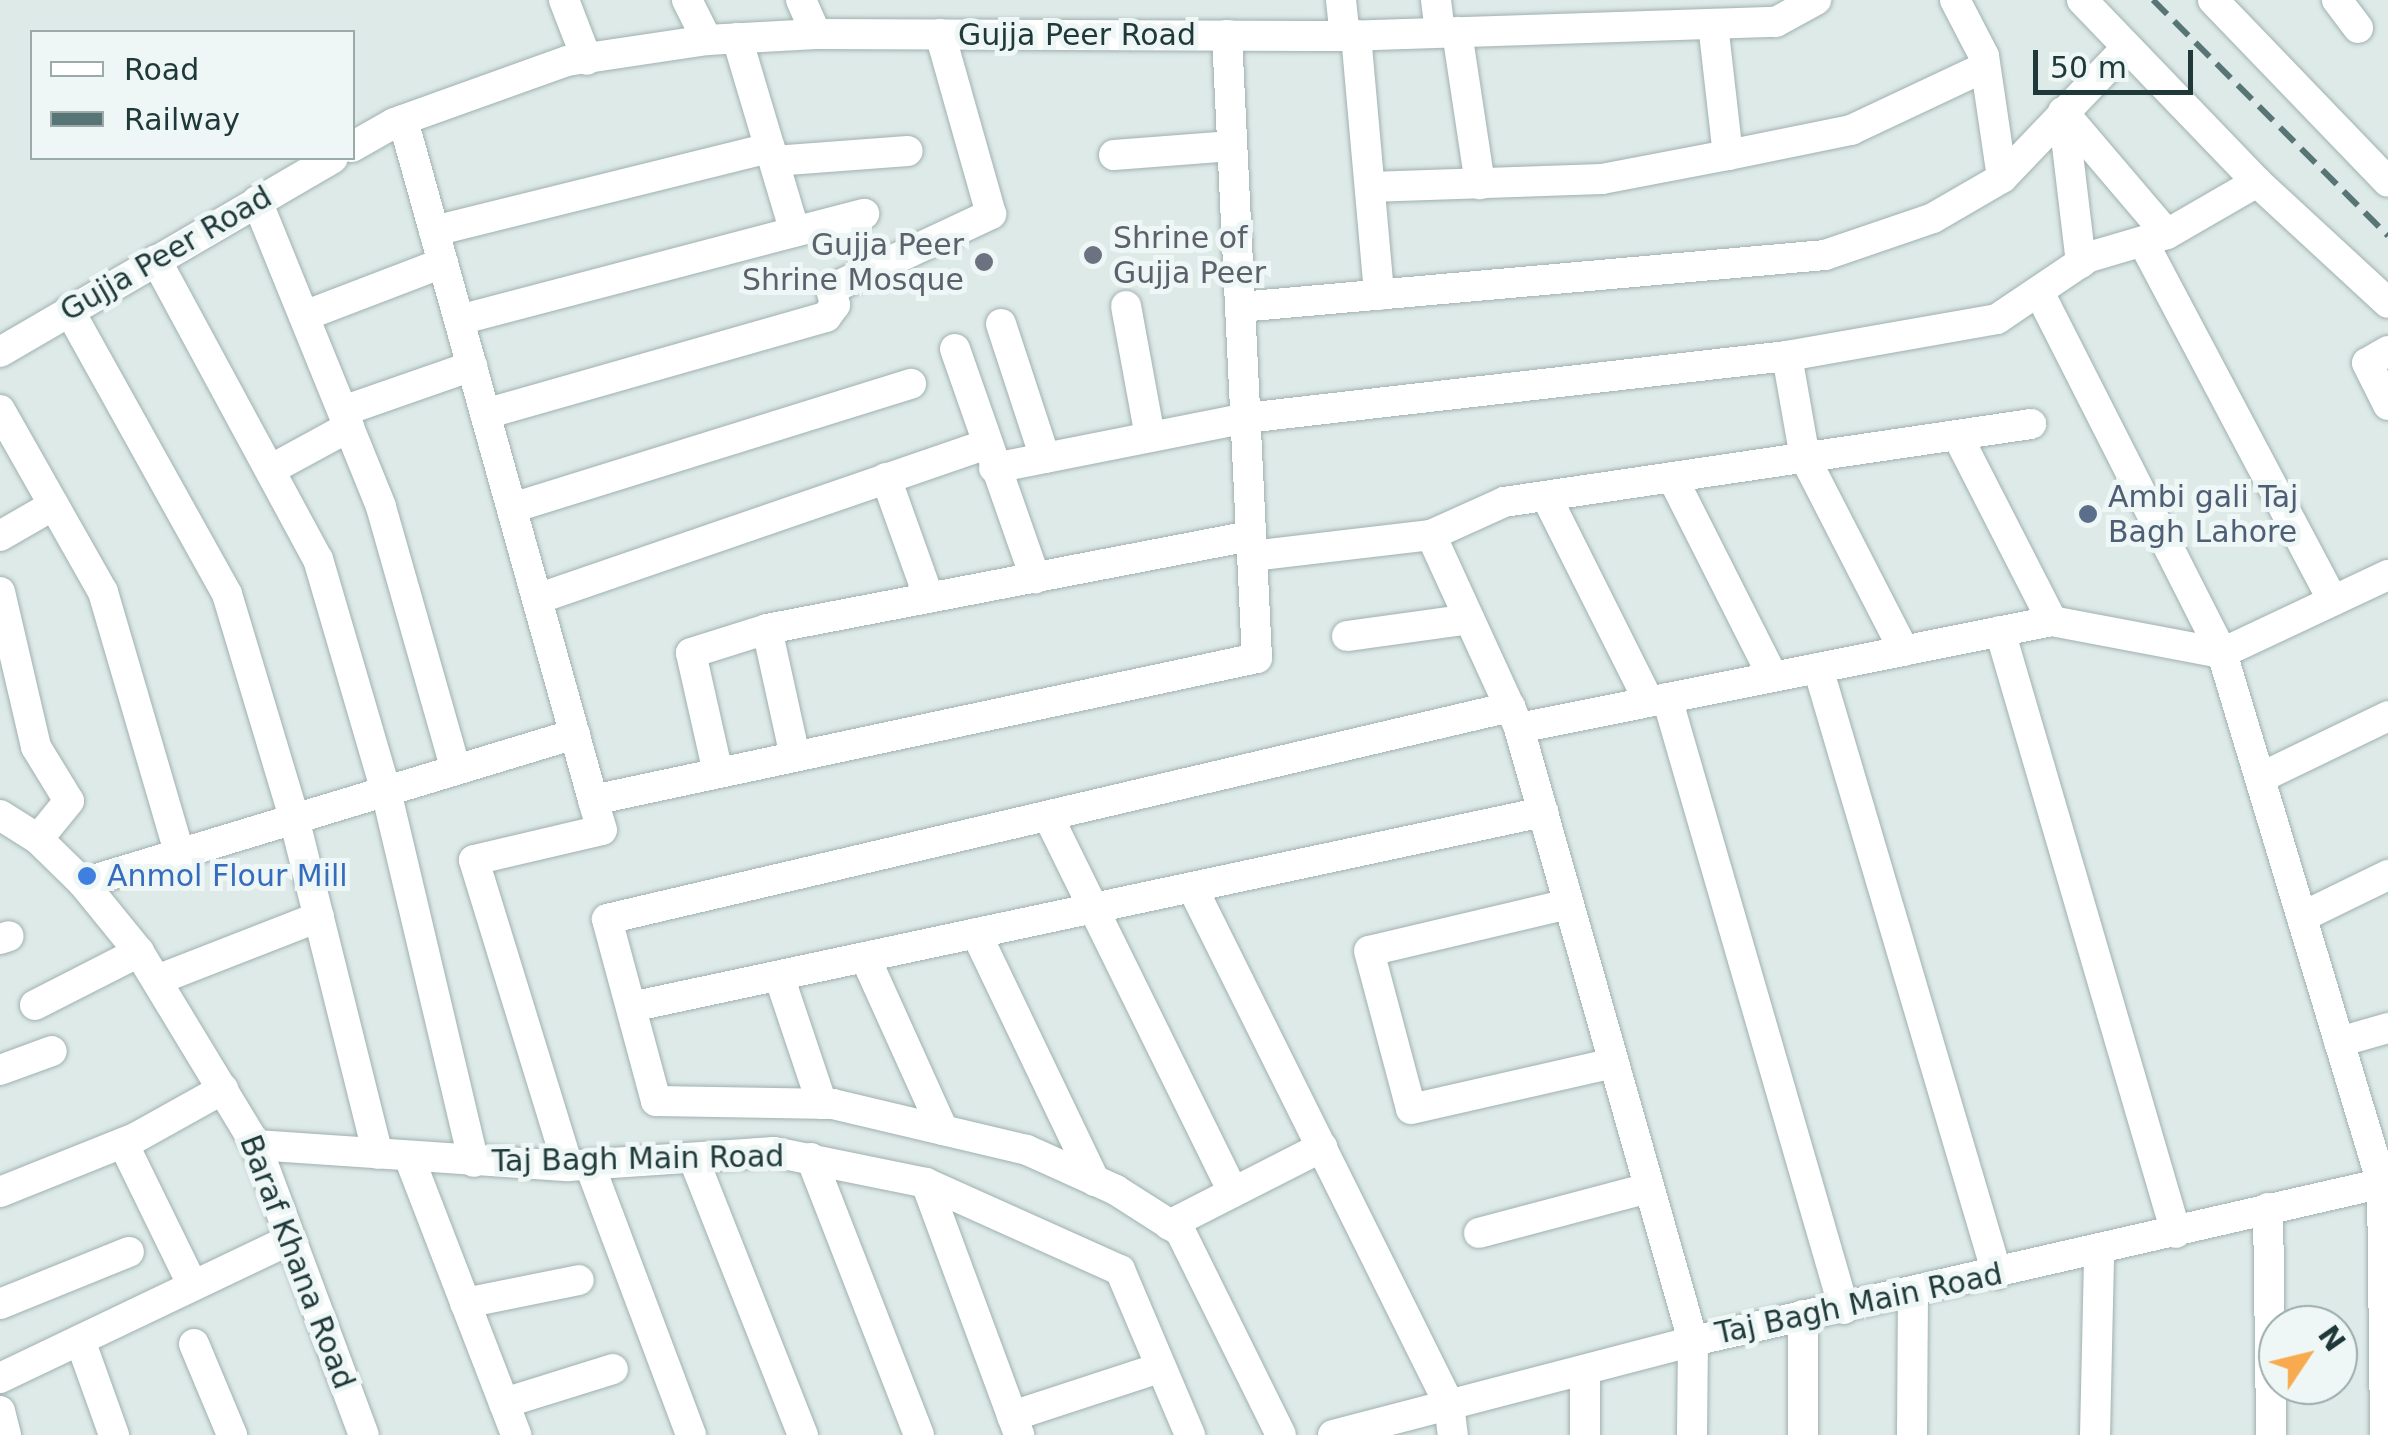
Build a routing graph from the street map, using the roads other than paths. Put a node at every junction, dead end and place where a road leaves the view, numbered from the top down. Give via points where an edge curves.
1 (564, 0) edge
2 (686, 0) edge
3 (801, 0) edge
4 (1341, 0) edge
5 (1436, 0) edge
6 (1816, 0) edge
7 (1955, 0) edge
8 (2082, 0) edge
9 (2213, 0) edge
10 (2336, 0) edge
11 (1697, 11) edge
12 (2358, 28) dead end
13 (1449, 32) junction
14 (816, 34) junction
15 (940, 34) junction
16 (1228, 35) junction
17 (1351, 36) junction
18 (722, 39) junction
19 (2127, 47) junction
20 (587, 60) junction
21 (1985, 67) junction
22 (2063, 112) junction
23 (403, 120) junction
24 (355, 144) edge
25 (1232, 146) junction
26 (908, 151) dead end
27 (772, 154) junction
28 (1114, 155) dead end
29 (1728, 155) junction
30 (330, 160) edge
31 (2002, 178) junction
32 (2257, 182) junction
33 (2388, 182) edge
34 (1480, 184) junction
35 (1370, 188) junction
36 (258, 201) junction
37 (864, 214) dead end
38 (434, 231) junction
39 (795, 232) junction
40 (2155, 238) junction
41 (156, 260) junction
42 (443, 263) junction
43 (2081, 263) junction
44 (2040, 294) junction
45 (1379, 295) junction
46 (2388, 304) edge
47 (1126, 306) dead end
48 (1240, 308) junction
49 (70, 310) junction
50 (304, 316) junction
51 (459, 320) junction
52 (1001, 324) dead end
53 (955, 349) dead end
54 (2388, 351) edge
55 (0, 352) edge
56 (1787, 356) junction
57 (472, 366) junction
58 (911, 384) dead end
59 (2388, 405) edge
60 (0, 410) edge
61 (485, 414) junction
62 (1246, 418) junction
63 (346, 419) junction
64 (2032, 424) dead end
65 (1957, 435) junction
66 (1150, 437) junction
67 (990, 456) junction
68 (1044, 458) junction
69 (1805, 458) junction
70 (270, 470) junction
71 (1672, 477) junction
72 (886, 478) junction
73 (1546, 496) junction
74 (54, 505) junction
75 (512, 508) junction
76 (1431, 535) junction
77 (0, 536) edge
78 (1252, 546) junction
79 (2388, 575) edge
80 (1035, 578) junction
81 (0, 592) edge
82 (929, 598) junction
83 (537, 599) junction
84 (2333, 600) junction
85 (1469, 619) junction
86 (2052, 620) junction
87 (767, 629) junction
88 (2000, 631) junction
89 (1346, 636) dead end
90 (1904, 650) junction
91 (2222, 653) junction
92 (1818, 668) junction
93 (1773, 677) junction
94 (1658, 700) junction
95 (2388, 716) edge
96 (1514, 718) junction
97 (575, 734) junction
98 (795, 756) junction
99 (456, 770) junction
100 (718, 773) junction
101 (2260, 778) junction
102 (386, 791) junction
103 (593, 800) junction
104 (1542, 812) junction
105 (0, 815) edge
106 (1048, 816) junction
107 (294, 818) junction
108 (38, 839) junction
109 (179, 852) junction
110 (2388, 875) edge
111 (82, 883) junction
112 (1192, 887) junction
113 (1568, 904) junction
114 (1094, 908) junction
115 (319, 917) junction
116 (2302, 917) junction
117 (976, 934) junction
118 (139, 952) junction
119 (865, 957) junction
120 (779, 976) junction
121 (157, 980) junction
122 (35, 1005) dead end
123 (631, 1008) junction
124 (2388, 1028) edge
125 (2339, 1042) junction
126 (52, 1052) dead end
127 (1613, 1063) junction
128 (0, 1070) edge
129 (222, 1089) junction
130 (822, 1104) junction
131 (943, 1130) junction
132 (123, 1143) junction
133 (256, 1145) junction
134 (1322, 1148) junction
135 (378, 1154) junction
136 (409, 1156) junction
137 (811, 1158) junction
138 (694, 1160) junction
139 (474, 1162) junction
140 (579, 1166) junction
141 (1095, 1181) junction
142 (926, 1183) junction
143 (2385, 1183) edge
144 (1648, 1188) junction
145 (0, 1192) edge
146 (1233, 1192) junction
147 (2268, 1208) junction
148 (1169, 1225) junction
149 (1478, 1233) dead end
150 (2176, 1233) junction
151 (291, 1239) junction
152 (129, 1252) dead end
153 (2099, 1253) junction
154 (1997, 1274) junction
155 (580, 1280) dead end
156 (193, 1286) junction
157 (1913, 1294) junction
158 (465, 1303) junction
159 (0, 1304) edge
160 (1844, 1309) junction
161 (1803, 1315) junction
162 (80, 1340) junction
163 (1692, 1341) junction
164 (194, 1344) dead end
165 (2385, 1361) edge
166 (1159, 1368) junction
167 (613, 1369) dead end
168 (1585, 1372) junction
169 (0, 1378) edge
170 (504, 1403) junction
171 (1449, 1404) junction
172 (0, 1412) edge
173 (1015, 1425) edge
174 (6, 1435) edge
175 (114, 1435) edge
176 (232, 1435) edge
177 (364, 1435) edge
178 (516, 1435) edge
179 (691, 1435) edge
180 (803, 1435) edge
181 (919, 1435) edge
182 (1190, 1435) edge
183 (1281, 1435) edge
184 (1332, 1435) edge
185 (1453, 1435) edge
186 (1584, 1435) edge
187 (1692, 1435) edge
188 (1803, 1435) edge
189 (1912, 1435) edge
190 (2095, 1435) edge
191 (2272, 1435) edge
192 (2385, 1435) edge

1 - 20 street
2 - 18 street
3 - 14 street
4 - 17 street
5 - 13 street
6 - 11 street, Gujja Peer Road via 1776,22
7 - 21 street
8 - 19 street
9 - 33 street
10 - 12 street
11 - 13 street, Gujja Peer Road
11 - 29 street
13 - 17 street, Gujja Peer Road
13 - 34 street
14 - 15 street, Gujja Peer Road
14 - 18 street, Gujja Peer Road
15 - 16 street, Gujja Peer Road
15 - 61 street via 991,214 831,289 835,304 826,317
16 - 17 street, Gujja Peer Road
16 - 25 street
17 - 35 street
18 - 20 street, Gujja Peer Road
18 - 27 street
19 - 22 street
19 - 32 street
20 - 23 street, Gujja Peer Road via 567,61
21 - 29 street via 1851,130
21 - 31 street
22 - 31 street
22 - 40 street
22 - 43 street
23 - 24 street, Gujja Peer Road
23 - 38 street
25 - 28 street
25 - 48 street
26 - 27 street
27 - 38 street
27 - 39 street
29 - 34 street via 1602,179
30 - 36 street, Gujja Peer Road
31 - 45 street via 1933,218 1824,254
32 - 40 street
32 - 46 street
34 - 35 street
35 - 45 street
36 - 41 street, Gujja Peer Road
36 - 50 street
37 - 39 street
38 - 42 street
39 - 51 street
40 - 43 street
40 - 84 street
41 - 49 street, Gujja Peer Road
41 - 70 street
42 - 50 street
42 - 51 street
43 - 44 street
44 - 56 street via 1997,319
44 - 91 street
45 - 48 street
47 - 66 street
48 - 62 street
49 - 55 street, Gujja Peer Road
49 - 107 street via 227,594
50 - 63 street
51 - 57 street
52 - 68 street
53 - 67 street
54 - 59 street via 2367,363
56 - 62 street
56 - 69 street
57 - 61 street
57 - 63 street
58 - 75 street
60 - 74 street
61 - 75 street
62 - 66 street
62 - 78 street
63 - 70 street
63 - 99 street via 382,507
64 - 65 street
65 - 69 street
65 - 86 street
66 - 68 street
67 - 68 street
67 - 72 street
67 - 80 street
69 - 71 street
69 - 90 street
70 - 102 street via 318,559
71 - 73 street
71 - 93 street
72 - 82 street
72 - 83 street
73 - 76 street via 1504,502
73 - 94 street
74 - 77 street
74 - 109 street via 103,592
75 - 83 street
76 - 78 street
76 - 85 street
78 - 80 street
78 - 98 street via 1257,658
79 - 84 street
80 - 82 street
81 - 108 street via 36,746 69,800
82 - 87 street
83 - 97 street
84 - 91 street
85 - 89 street
85 - 96 street
86 - 88 street
86 - 91 street
87 - 98 street
87 - 100 street via 691,653
88 - 90 street
88 - 150 street
90 - 92 street
91 - 101 street
92 - 93 street
92 - 154 street
93 - 94 street
94 - 96 street
94 - 160 street
95 - 101 street
96 - 104 street
96 - 106 street
97 - 99 street
97 - 103 street
98 - 100 street
99 - 102 street
100 - 103 street
101 - 116 street
102 - 107 street
102 - 139 street
103 - 140 street via 602,830 474,860
104 - 112 street
104 - 113 street
105 - 108 street, Baraf Khana Road
106 - 114 street
106 - 123 street via 606,919
107 - 109 street
107 - 115 street
108 - 111 street, Baraf Khana Road
109 - 111 street
110 - 116 street
111 - 118 street, Baraf Khana Road
112 - 114 street
112 - 134 street
113 - 127 street
113 - 127 street via 1369,950 1412,1109
114 - 117 street
114 - 146 street
115 - 121 street
115 - 135 street
116 - 125 street
117 - 119 street
117 - 141 street
118 - 121 street, Baraf Khana Road
118 - 122 street
119 - 120 street
119 - 131 street
120 - 123 street
120 - 130 street
121 - 129 street, Baraf Khana Road
123 - 130 street via 656,1101
124 - 125 street
125 - 143 street
126 - 128 street
127 - 144 street
129 - 132 street
129 - 133 street, Baraf Khana Road
130 - 131 street
131 - 141 street via 1027,1150
132 - 145 street
132 - 156 street
133 - 135 street, Taj Bagh Main Road
133 - 151 street, Baraf Khana Road
134 - 146 street
134 - 171 street
135 - 136 street, Taj Bagh Main Road
136 - 139 street, Taj Bagh Main Road
136 - 158 street
137 - 138 street, Taj Bagh Main Road via 774,1152
137 - 142 street, Taj Bagh Main Road
137 - 181 street
138 - 140 street, Taj Bagh Main Road
138 - 180 street
139 - 140 street, Taj Bagh Main Road
140 - 179 street
141 - 148 street
142 - 166 street, Taj Bagh Main Road via 1120,1270
142 - 173 street
143 - 147 street, Taj Bagh Main Road
143 - 165 street
144 - 149 street
144 - 163 street
146 - 148 street
147 - 150 street, Taj Bagh Main Road
147 - 191 street
148 - 183 street via 1180,1232
150 - 153 street, Taj Bagh Main Road
151 - 156 street
151 - 177 street, Baraf Khana Road
152 - 159 street
153 - 154 street, Taj Bagh Main Road
153 - 190 street
154 - 157 street, Taj Bagh Main Road
155 - 158 street
156 - 162 street
157 - 160 street, Taj Bagh Main Road
157 - 189 street
158 - 170 street
160 - 161 street, Taj Bagh Main Road
161 - 163 street, Taj Bagh Main Road
161 - 188 street
162 - 169 street
162 - 175 street
163 - 168 street, Taj Bagh Main Road
163 - 187 street
164 - 176 street
165 - 192 street
166 - 173 street
166 - 182 street, Taj Bagh Main Road
167 - 170 street
168 - 171 street, Taj Bagh Main Road
168 - 186 street
170 - 178 street
171 - 184 street, Taj Bagh Main Road
171 - 185 street
172 - 174 street

